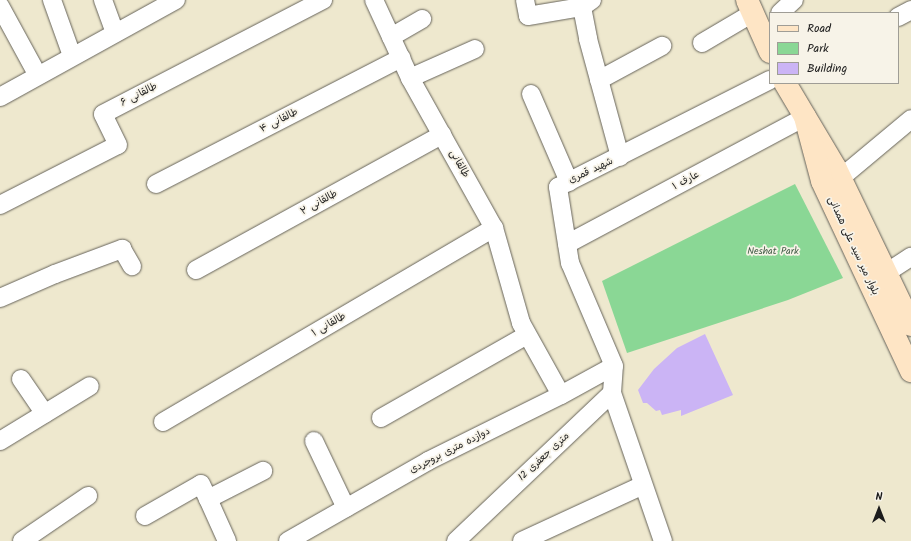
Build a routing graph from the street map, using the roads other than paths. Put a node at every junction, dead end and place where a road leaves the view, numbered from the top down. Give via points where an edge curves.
1 (52, 0) edge
2 (103, 0) edge
3 (176, 0) edge
4 (323, 0) edge
5 (374, 0) edge
6 (525, 0) edge
7 (794, 0) edge
8 (587, 4) edge
9 (0, 6) edge
10 (911, 10) edge
11 (781, 12) edge
12 (758, 16) edge
13 (899, 16) edge
14 (422, 19) dead end
15 (115, 32) junction
16 (391, 37) junction
17 (702, 43) dead end
18 (662, 46) dead end
19 (475, 49) dead end
20 (769, 49) edge
21 (72, 56) junction
22 (401, 58) junction
23 (37, 74) junction
24 (410, 78) junction
25 (599, 80) junction
26 (769, 81) edge
27 (786, 84) edge
28 (531, 94) dead end
29 (0, 97) edge
30 (805, 117) junction
31 (911, 119) edge
32 (442, 135) junction
33 (620, 157) junction
34 (569, 182) junction
35 (156, 184) dead end
36 (834, 184) junction
37 (0, 205) edge
38 (494, 228) junction
39 (567, 244) junction
40 (911, 257) edge
41 (132, 266) dead end
42 (196, 270) dead end
43 (886, 273) junction
44 (0, 298) edge
45 (911, 325) edge
46 (527, 334) junction
47 (614, 366) junction
48 (911, 371) edge
49 (21, 379) dead end
50 (90, 386) dead end
51 (612, 393) junction
52 (561, 395) junction
53 (44, 414) junction
54 (381, 418) dead end
55 (163, 422) dead end
56 (0, 441) edge
57 (314, 441) dead end
58 (263, 471) dead end
59 (643, 485) junction
60 (88, 496) dead end
61 (208, 499) junction
62 (346, 508) junction
63 (145, 516) dead end
64 (22, 541) edge
65 (227, 541) edge
66 (288, 541) edge
67 (456, 541) edge
68 (522, 541) edge
69 (663, 541) edge

1 - 21 street
2 - 15 street
3 - 15 street
4 - 37 street, طالقانی ۶ via 103,114 118,145
5 - 16 street, طالقانی
6 - 8 street via 528,16
7 - 11 street
8 - 25 street via 588,39
9 - 23 street
10 - 13 street
12 - 17 street
12 - 20 main road
14 - 16 street
15 - 21 street
16 - 22 street, طالقانی
18 - 25 street
19 - 24 street
21 - 23 street
22 - 24 street, طالقانی
22 - 35 street, طالقانی ۴
23 - 29 street
24 - 32 street, طالقانی
25 - 33 street
26 - 33 street, شهید قمری
27 - 30 main road, بلوار میر سید علی همدانی
28 - 34 street
30 - 36 main road, بلوار میر سید علی همدانی via 818,170
30 - 39 street, عارف ۱
31 - 36 street
32 - 38 street, طالقانی
32 - 42 street, طالقانی ۲
33 - 34 street, شهید قمری
34 - 39 street, شهید قمری via 558,187
36 - 43 main road, بلوار میر سید علی همدانی
36 - 48 main road, بلوار میر سید علی همدانی
38 - 46 street, طالقانی via 521,324
38 - 55 street, طالقانی ۱
39 - 47 street, شهید قمری via 570,263
40 - 43 street
41 - 44 street via 122,249
43 - 45 main road, بلوار میر سید علی همدانی
46 - 52 street, طالقانی
46 - 54 street
47 - 51 street
47 - 52 street, دوازده متری بروجردی
49 - 53 street
50 - 53 street
51 - 59 street
51 - 67 street, 12 متری جعفری
52 - 62 street, دوازده متری بروجردی via 428,461
53 - 56 street
57 - 62 street
58 - 61 street
59 - 68 street
59 - 69 street
60 - 64 street
61 - 63 street via 200,484
61 - 65 street
62 - 66 street, دوازده متری بروجردی

